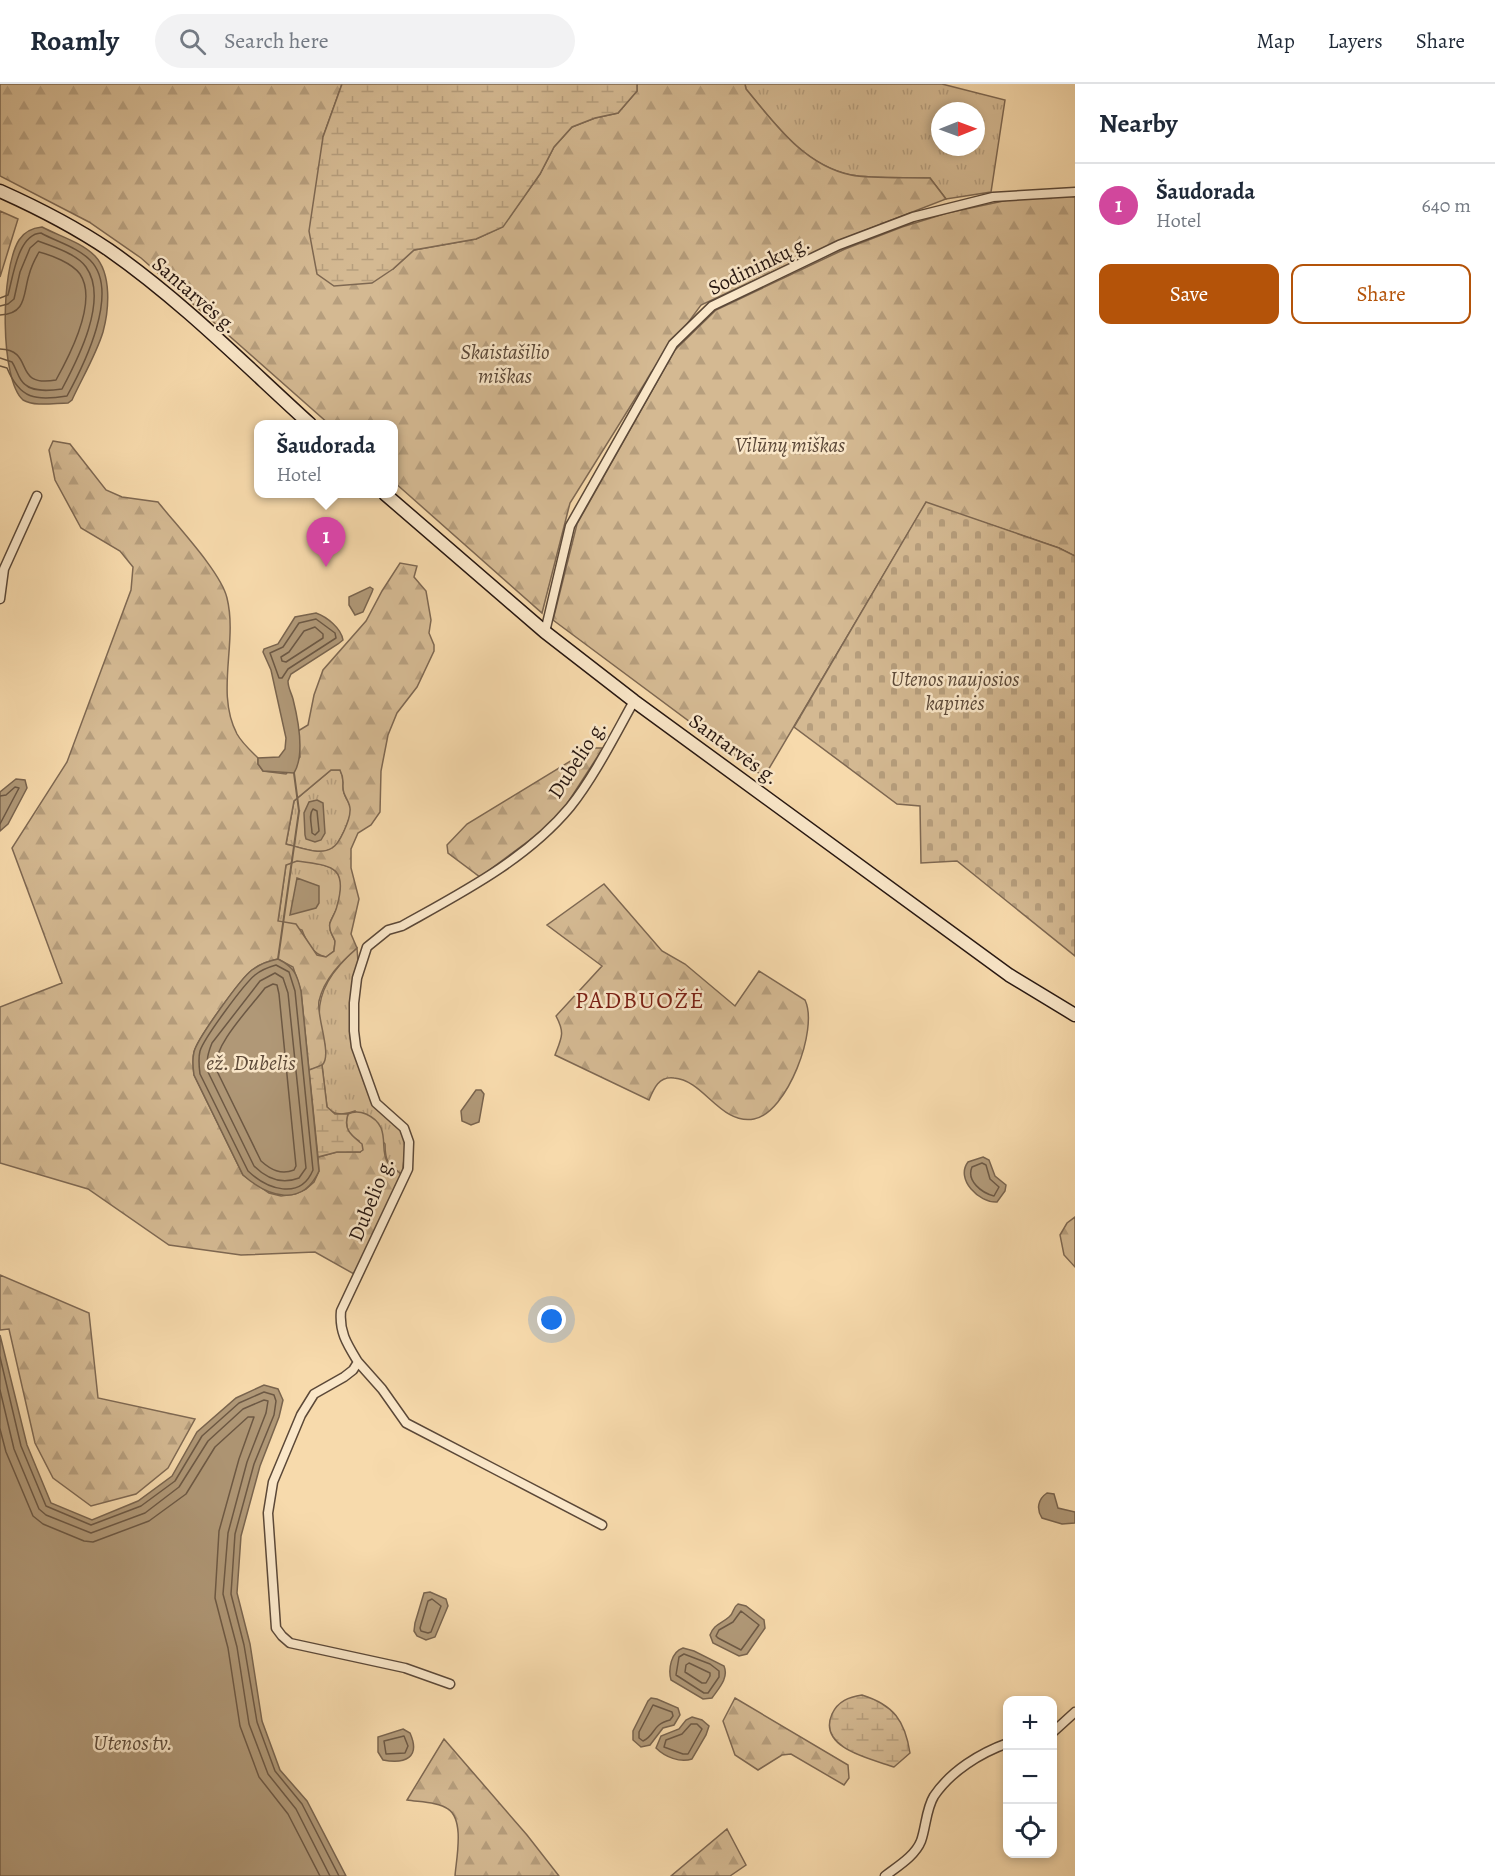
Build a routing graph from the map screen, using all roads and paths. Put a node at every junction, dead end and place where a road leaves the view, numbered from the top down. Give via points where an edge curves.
1 (0, 191) edge
2 (1075, 192) edge
3 (306, 420) edge
4 (37, 496) dead end
5 (390, 498) edge
6 (0, 599) edge
7 (545, 632) junction
8 (634, 701) junction
9 (1075, 1015) edge
10 (358, 1362) junction
11 (602, 1525) dead end
12 (450, 1684) dead end
13 (1075, 1712) edge
14 (1057, 1729) edge
15 (1003, 1745) edge
16 (885, 1876) edge

1 - 3 main road, Santarvės g. via 108,249 139,272
2 - 7 street, Sodininkų g. via 993,197 913,217 839,245 712,306 673,344 570,526
4 - 6 street via 4,569
5 - 7 main road, Santarvės g.
7 - 8 main road, Santarvės g.
8 - 9 main road, Santarvės g. via 1009,975
8 - 10 street, Dubelio g. via 580,793 554,824 478,883 378,936 362,958 354,1003 356,1047 376,1102 404,1128 409,1142 408,1169 342,1311 342,1337
10 - 11 street, Dubelio g. via 406,1423
10 - 12 street via 344,1377 314,1394 273,1482 268,1513 276,1628 290,1643 405,1668
13 - 14 street
15 - 16 street via 984,1752 953,1775 933,1797 921,1842

